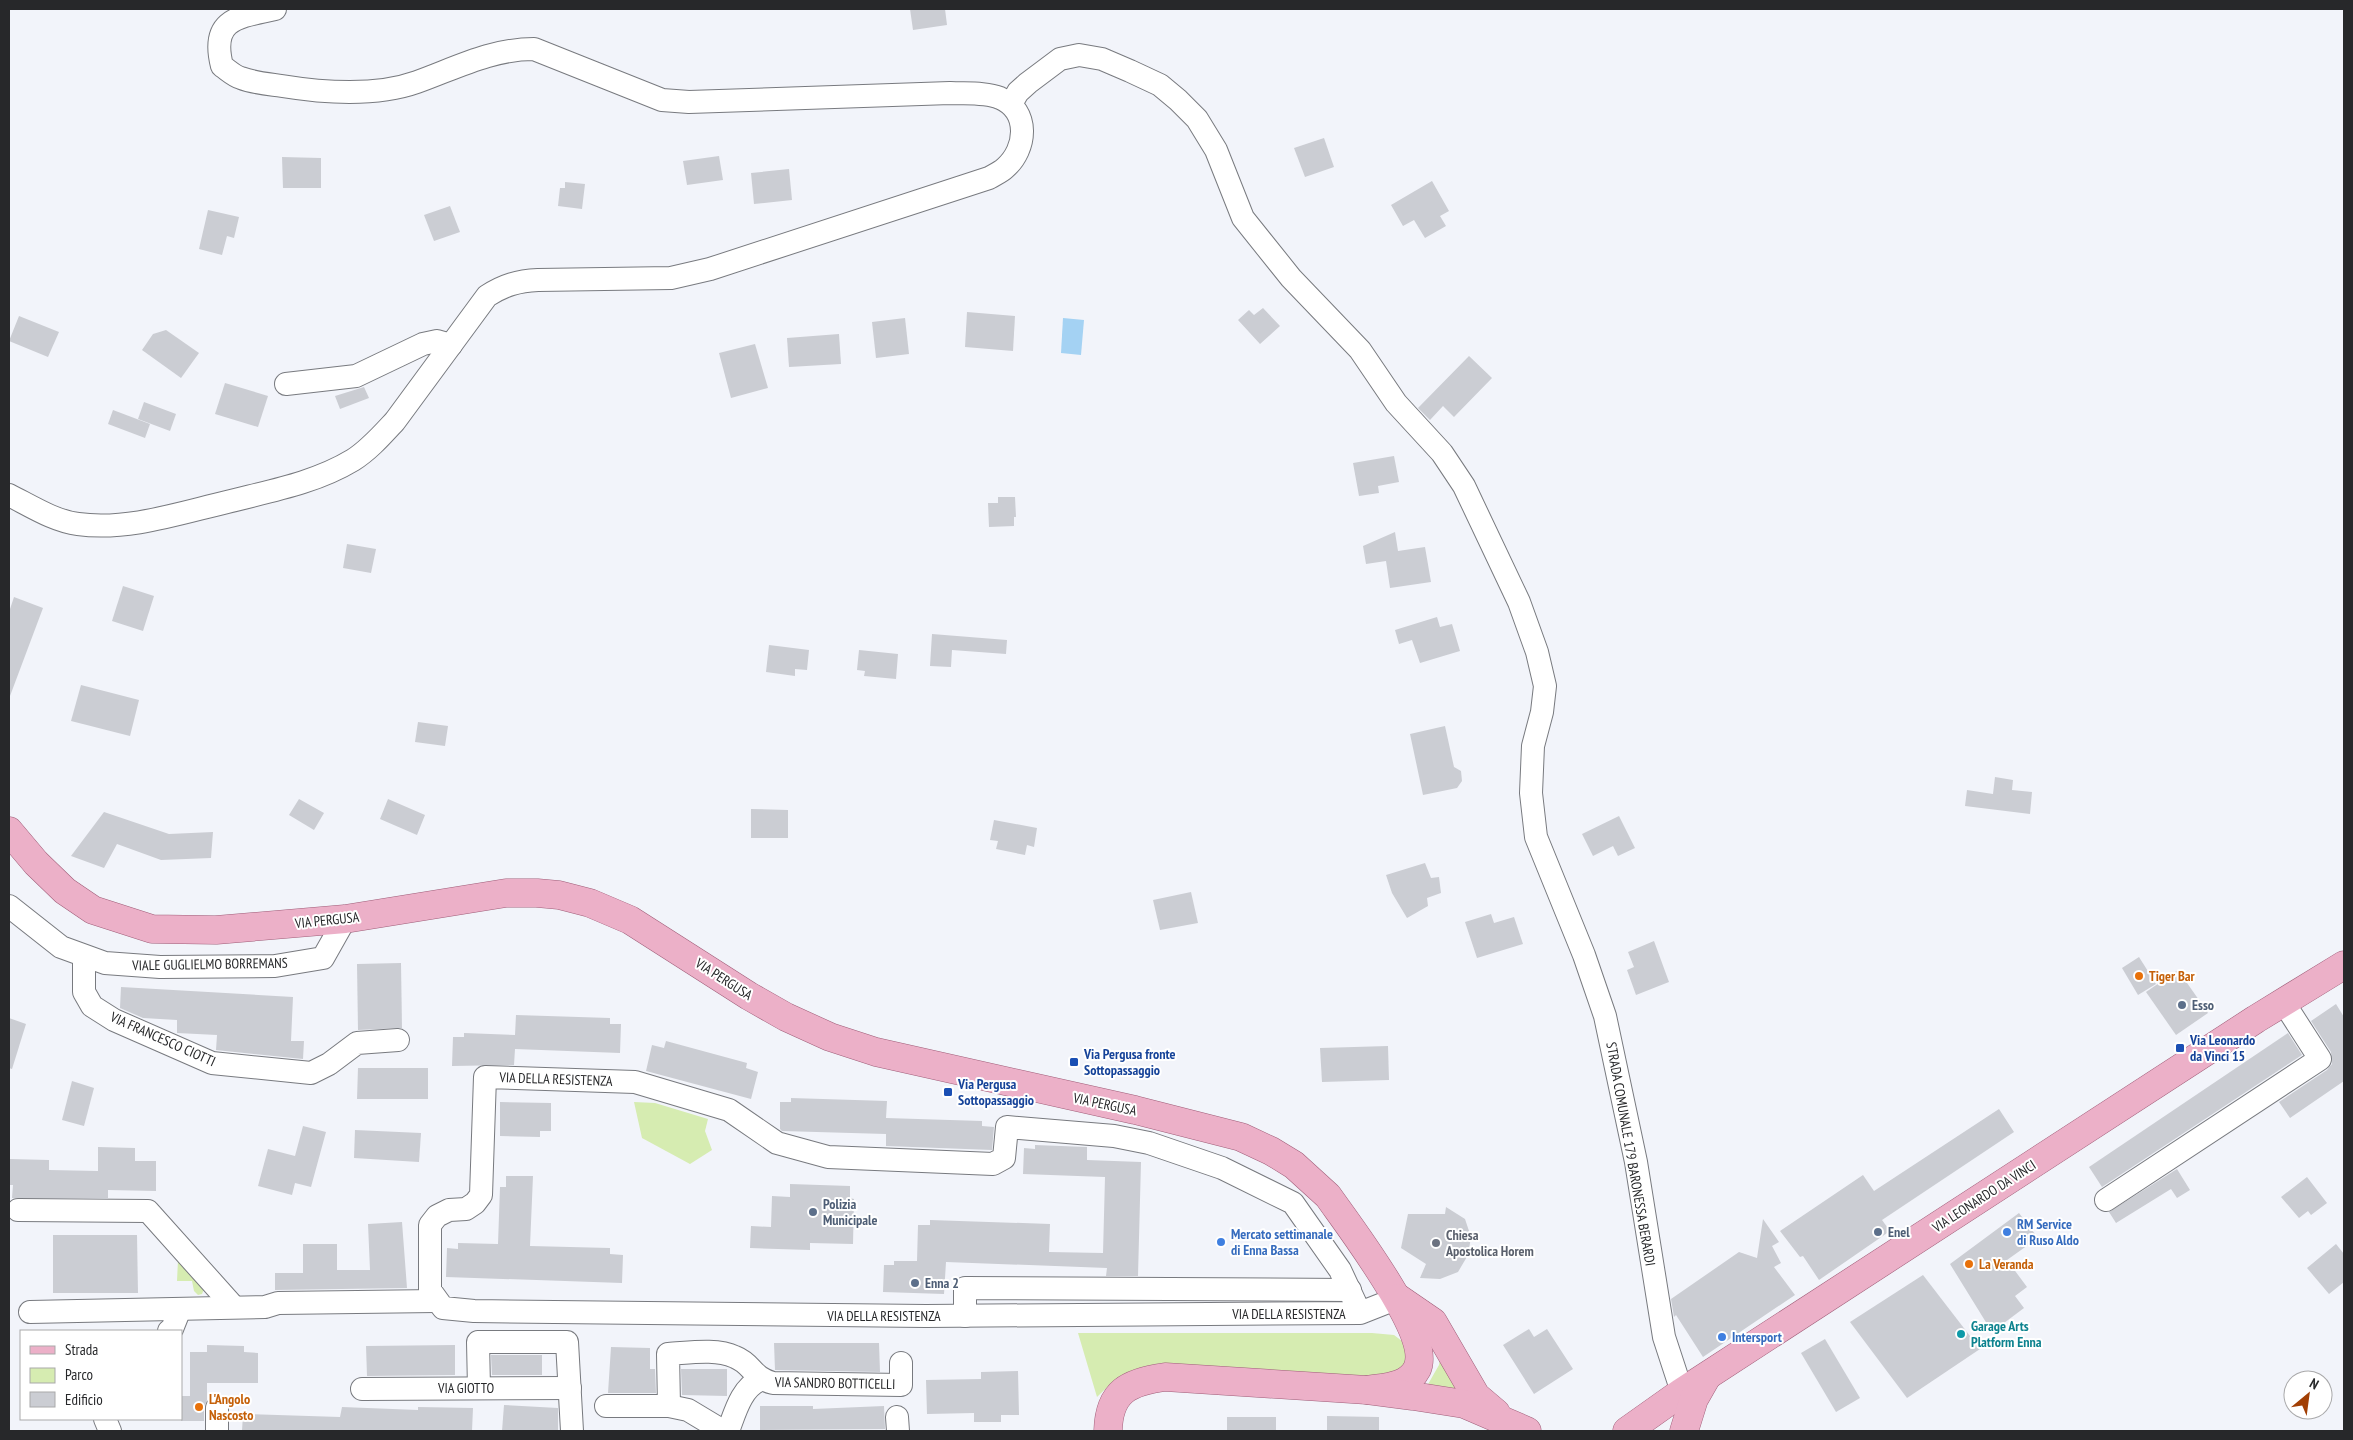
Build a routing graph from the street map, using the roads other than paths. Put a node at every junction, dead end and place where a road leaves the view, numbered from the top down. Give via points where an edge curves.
1 (275, 9) edge
2 (1011, 104) junction
3 (451, 344) junction
4 (286, 384) dead end
5 (9, 495) edge
6 (9, 831) edge
7 (9, 906) edge
8 (345, 919) junction
9 (84, 957) junction
10 (2344, 965) edge
11 (2284, 1003) junction
12 (398, 1040) dead end
13 (2106, 1200) dead end
14 (18, 1210) dead end
15 (1350, 1290) junction
16 (1398, 1298) junction
17 (436, 1301) junction
18 (234, 1307) junction
19 (180, 1309) junction
20 (30, 1312) dead end
21 (1360, 1313) junction
22 (966, 1316) junction
23 (170, 1330) edge
24 (901, 1363) dead end
25 (1706, 1378) junction
26 (760, 1380) junction
27 (479, 1388) junction
28 (570, 1388) junction
29 (362, 1389) dead end
30 (1367, 1390) junction
31 (1682, 1392) junction
32 (606, 1406) dead end
33 (669, 1406) junction
34 (217, 1408) dead end
35 (1502, 1420) junction
36 (1634, 1427) edge
37 (217, 1431) edge
38 (572, 1431) edge
39 (723, 1431) edge
40 (728, 1431) edge
41 (1108, 1431) edge
42 (1528, 1431) edge
43 (1671, 1431) edge
44 (1684, 1431) edge

1 - 2 street via 249,14 229,23 221,32 217,48 222,66 239,78 261,83 320,92 371,91 416,83 471,60 514,49 534,49 662,100 690,102 950,93 983,94
2 - 3 street via 1020,118 1022,142 1005,168 989,178 710,269 671,278 538,280 501,286 487,296
2 - 31 street, STRADA COMUNALE 179 BARONESSA BERARDI via 1018,92 1060,59 1079,55 1130,71 1160,85 1178,100 1198,119 1216,150 1243,218 1291,278 1360,350 1396,403 1442,452 1464,486 1519,602 1537,652 1545,686 1533,746 1531,793 1536,837 1584,954 1605,1016 1636,1162 1664,1337
3 - 4 street via 437,341 423,344 356,376
3 - 5 street via 380,437 354,459 302,483 164,517 112,526 58,519
6 - 8 main road, VIA PERGUSA via 65,891 93,910 152,929 216,930
7 - 9 street, VIALE GUGLIELMO BORREMANS via 61,947
8 - 9 street, VIALE GUGLIELMO BORREMANS via 324,958 275,966 160,967 105,963
8 - 16 main road, VIA PERGUSA via 506,894 559,895 590,903 630,920 749,996 830,1037 876,1052 1222,1132 1271,1150 1328,1196
9 - 12 street, VIA FRANCESCO CIOTTI via 84,992 92,1006 114,1020 212,1063 311,1073 357,1044
10 - 11 main road, VIA LEONARDO DA VINCI
11 - 13 street via 2320,1059
11 - 25 main road, VIA LEONARDO DA VINCI
14 - 18 street via 148,1211
15 - 17 street, VIA DELLA RESISTENZA via 1340,1270 1293,1203 1222,1168 1149,1143 1114,1136 1007,1127 1004,1158 993,1164 828,1157 777,1143 729,1110 635,1082 485,1077 481,1195 466,1208 449,1210 437,1216 430,1226 430,1290
15 - 21 street, VIA DELLA RESISTENZA
15 - 22 street via 965,1288
16 - 21 street, VIA DELLA RESISTENZA
16 - 30 main road via 1420,1352 1417,1369 1406,1382
16 - 35 main road via 1433,1322 1476,1396
17 - 18 street via 278,1303 265,1307
17 - 22 street, VIA DELLA RESISTENZA via 443,1308 474,1311
18 - 19 street
19 - 20 street
19 - 23 street
21 - 22 street, VIA DELLA RESISTENZA
24 - 26 street, VIA SANDRO BOTTICELLI via 901,1385 773,1383
25 - 31 main road, VIA LEONARDO DA VINCI
25 - 44 main road via 1694,1399
26 - 33 street, VIA SANDRO BOTTICELLI via 734,1356 718,1353 668,1354
26 - 40 street via 752,1383 744,1393
27 - 28 street, VIA GIOTTO
27 - 28 street via 478,1342 567,1342
27 - 29 street, VIA GIOTTO
28 - 38 street
30 - 35 main road via 1464,1404
30 - 41 main road via 1165,1377 1143,1380 1126,1388 1114,1400
31 - 36 main road, VIA LEONARDO DA VINCI
32 - 33 street
33 - 39 street via 688,1410
34 - 37 street
35 - 42 main road
36 - 43 main road via 1656,1423

